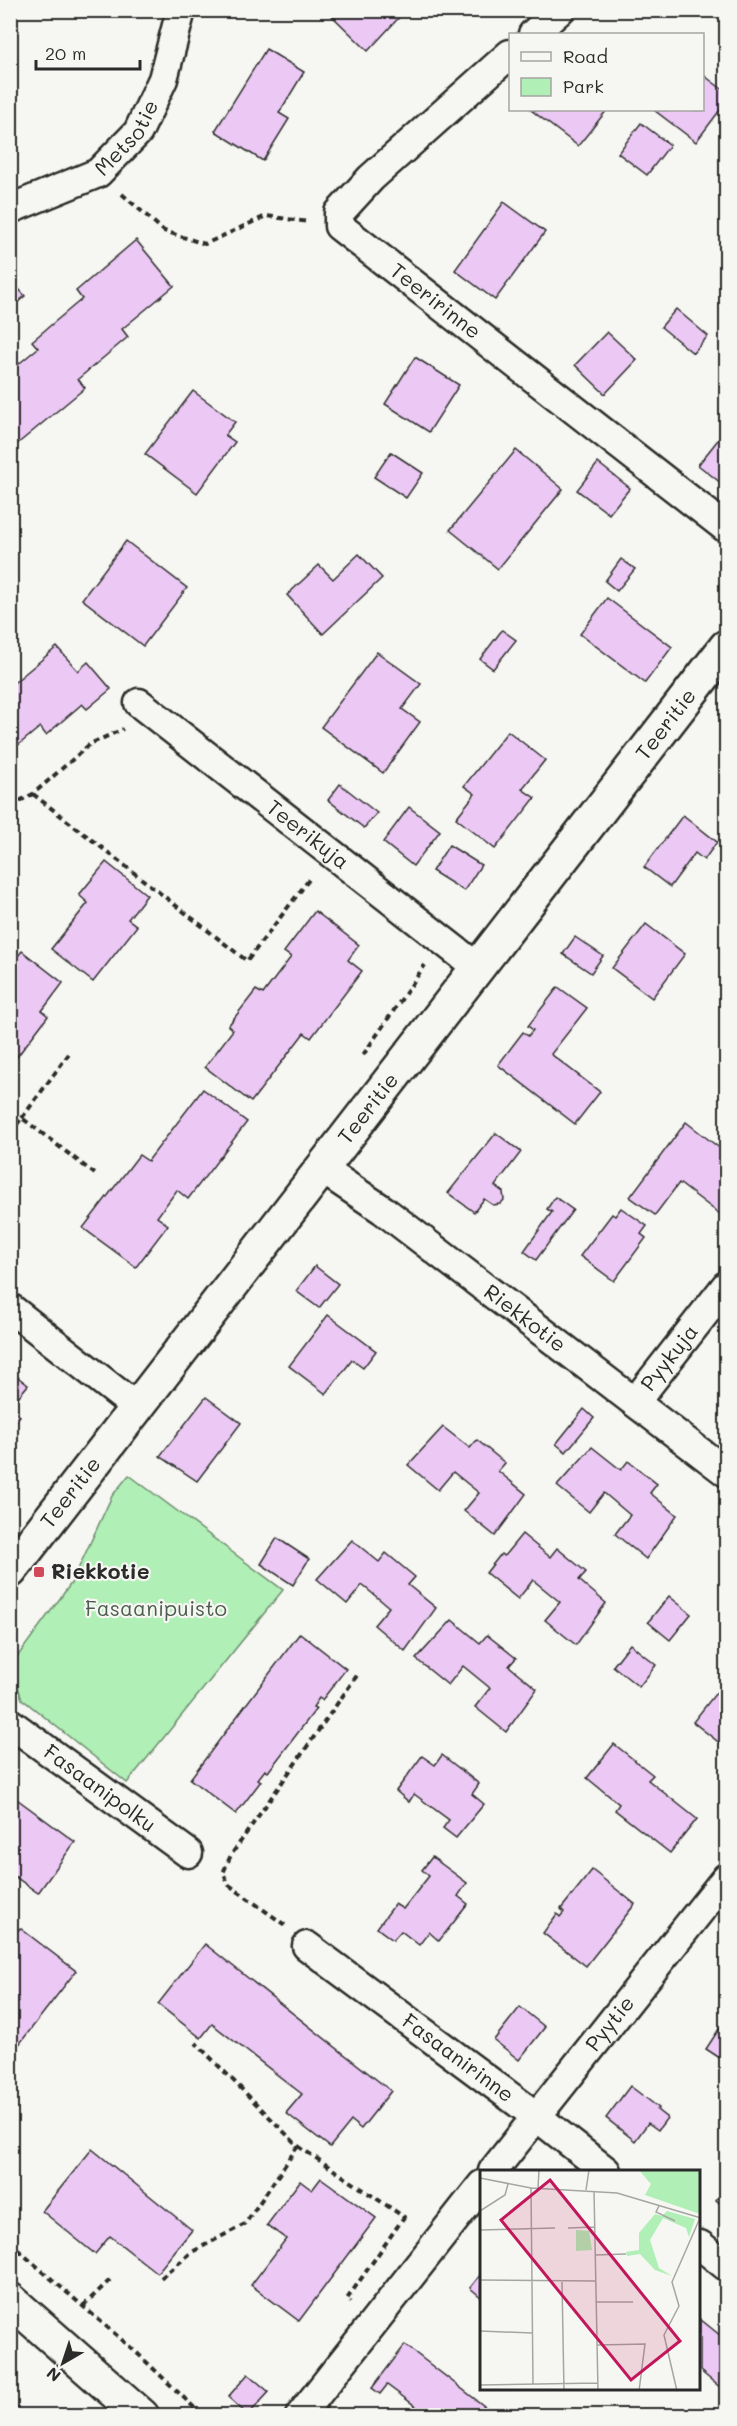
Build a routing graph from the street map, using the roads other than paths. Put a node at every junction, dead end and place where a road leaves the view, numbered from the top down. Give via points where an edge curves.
1 (181, 10) edge
2 (560, 10) edge
3 (534, 33) edge
4 (509, 55) edge
5 (10, 209) edge
6 (726, 528) edge
7 (726, 647) edge
8 (146, 708) road end
9 (478, 968) junction
10 (322, 1169) junction
11 (726, 1286) edge
12 (10, 1308) edge
13 (635, 1402) junction
14 (137, 1408) junction
15 (726, 1472) edge
16 (10, 1571) edge
17 (10, 1723) edge
18 (188, 1853) dead end
19 (726, 1878) edge
20 (307, 1946) road end
21 (536, 2116) junction
22 (494, 2170) edge
23 (605, 2170) edge
24 (480, 2188) edge
25 (701, 2247) edge
26 (726, 2266) edge
27 (10, 2300) edge
28 (142, 2415) edge
29 (300, 2415) edge

1 - 5 street, Metsotie via 163,79 138,132 98,173
2 - 3 street
4 - 6 street, Teeririnne via 371,178 339,213 339,226
7 - 9 street, Teeritie
8 - 9 street, Teerikuja
9 - 10 street, Teeritie
10 - 13 street, Riekkotie via 383,1210
10 - 14 street, Teeritie
11 - 13 street, Pyykuja
12 - 14 street
13 - 15 street, Riekkotie
14 - 16 street, Teeritie
17 - 18 street, Fasaanipolku
19 - 21 street, Pyytie
20 - 21 street, Fasaanirinne
21 - 22 street, Pyytie
21 - 23 street, Fasaanirinne
24 - 29 street
25 - 26 street
27 - 28 street

